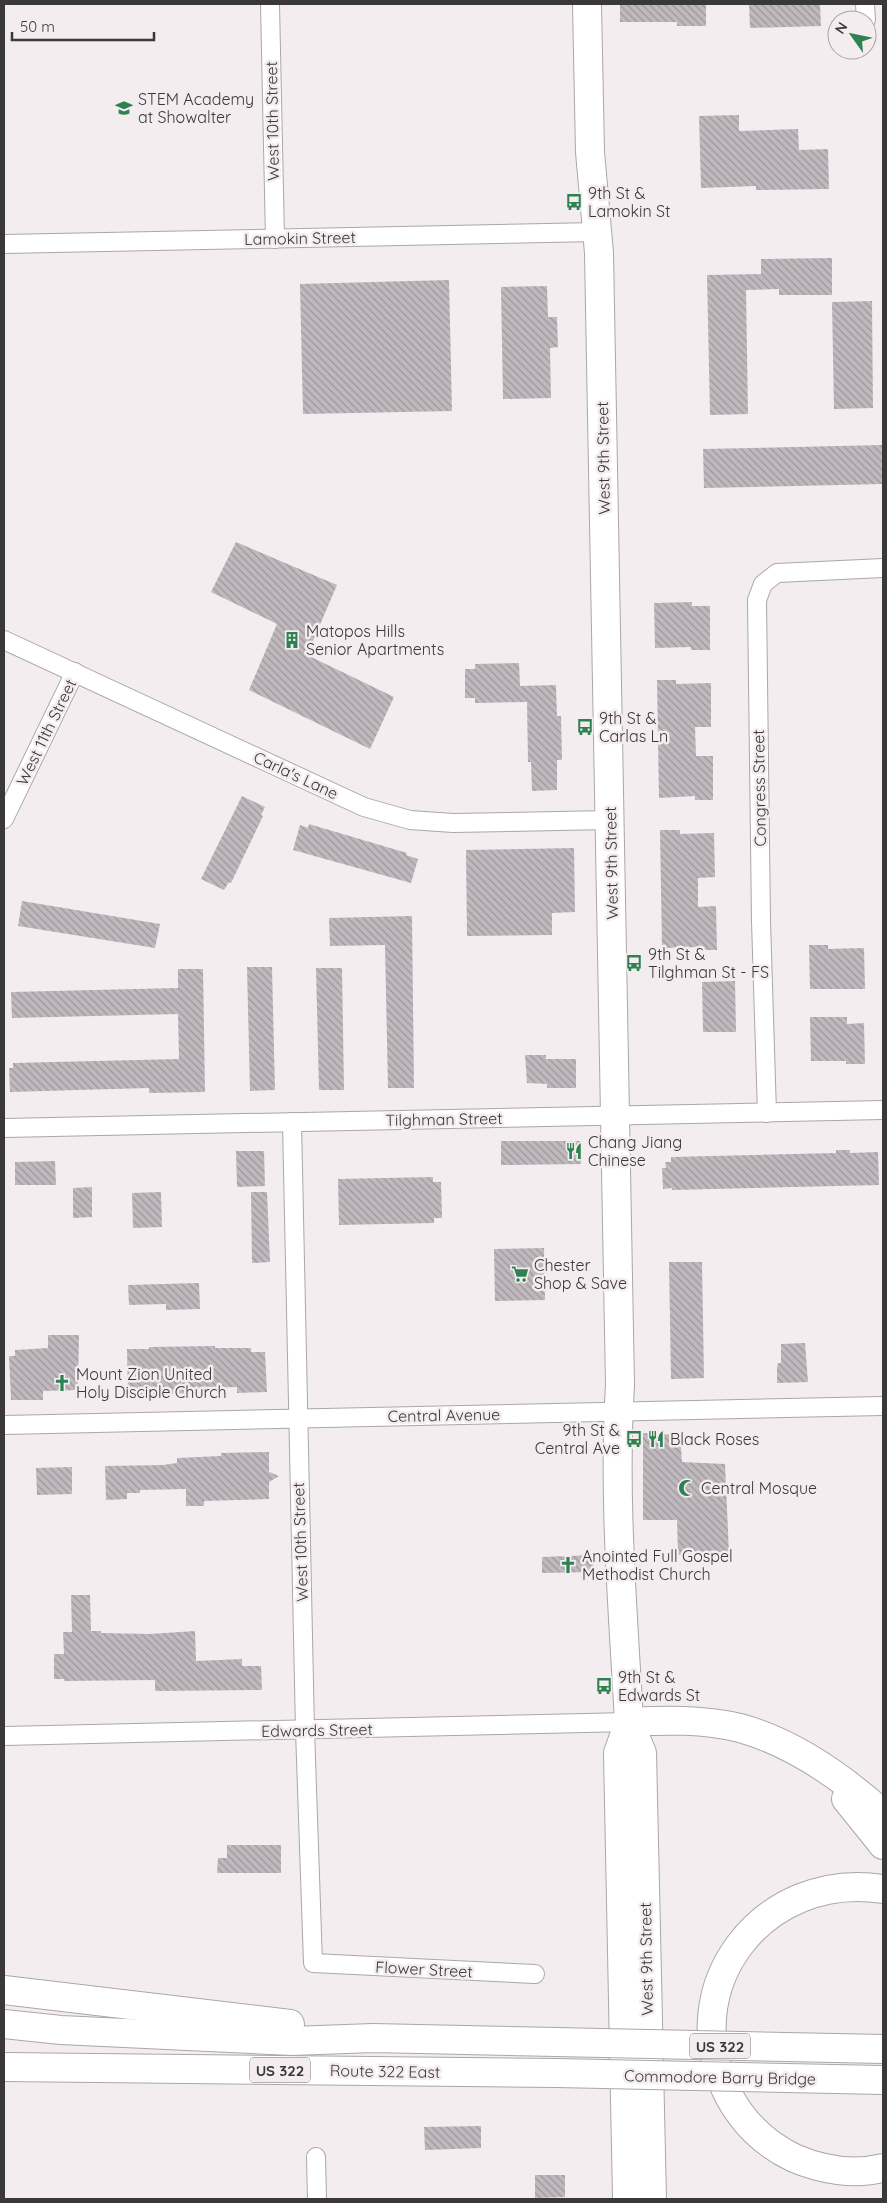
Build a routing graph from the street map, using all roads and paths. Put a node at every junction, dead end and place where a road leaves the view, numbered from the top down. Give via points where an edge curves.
1 (270, 4) edge
2 (587, 4) edge
3 (597, 232) junction
4 (275, 239) junction
5 (4, 244) edge
6 (881, 568) edge
7 (4, 640) edge
8 (75, 672) junction
9 (4, 819) edge
10 (610, 820) junction
11 (883, 1110) edge
12 (767, 1112) junction
13 (616, 1116) junction
14 (292, 1122) junction
15 (4, 1128) edge
16 (883, 1406) edge
17 (618, 1412) junction
18 (297, 1418) junction
19 (4, 1425) edge
20 (629, 1722) junction
21 (305, 1730) junction
22 (4, 1736) edge
23 (810, 1758) junction
24 (883, 1814) edge
25 (883, 1845) edge
26 (883, 1889) edge
27 (313, 1962) joint
28 (535, 1974) dead end
29 (4, 1990) edge
30 (4, 2024) edge
31 (373, 2038) junction
32 (883, 2049) edge
33 (4, 2067) edge
34 (557, 2073) joint
35 (883, 2080) edge
36 (316, 2157) dead end
37 (883, 2168) edge
38 (317, 2199) edge
39 (627, 2199) edge
40 (652, 2199) edge

1 - 4 street, West 10th Street
2 - 3 main road, West 9th Street via 590,152
3 - 4 street, Lamokin Street
3 - 10 main road, West 9th Street
4 - 5 street, Lamokin Street
6 - 12 street, Congress Street via 777,573 763,584 757,600
7 - 8 street, Carla's Lane
8 - 9 street, West 11th Street
8 - 10 street, Carla's Lane via 364,807 410,820 453,823
10 - 13 main road, West 9th Street
11 - 12 street, Tilghman Street
12 - 13 street, Tilghman Street
13 - 14 street, Tilghman Street
13 - 17 main road, West 9th Street
14 - 15 street, Tilghman Street
14 - 18 street, West 10th Street
16 - 17 street, Central Avenue
17 - 18 street, Central Avenue
17 - 20 main road, West 9th Street via 619,1534
18 - 19 street, Central Avenue
18 - 21 street, West 10th Street
20 - 21 street, Edwards Street
20 - 23 main road via 698,1722 739,1728
20 - 39 main road, West 9th Street via 618,1753
20 - 40 main road, West 9th Street via 642,1753
21 - 22 street, Edwards Street
21 - 27 street, West 10th Street
23 - 24 main road
23 - 25 main road
26 - 37 main road via 851,1886 814,1892 765,1918 751,1931 730,1961 716,1996 712,2033 714,2052 725,2087 744,2119 771,2144 821,2168 858,2172
27 - 28 street, Flower Street
29 - 31 main road via 319,2027
30 - 31 main road, US 322 via 61,2030 292,2041
31 - 32 main road, Commodore Barry Bridge / US 322, bridge
33 - 34 main road, Route 322 East / US 322
34 - 35 main road, Commodore Barry Bridge / US 322, bridge
36 - 38 street

